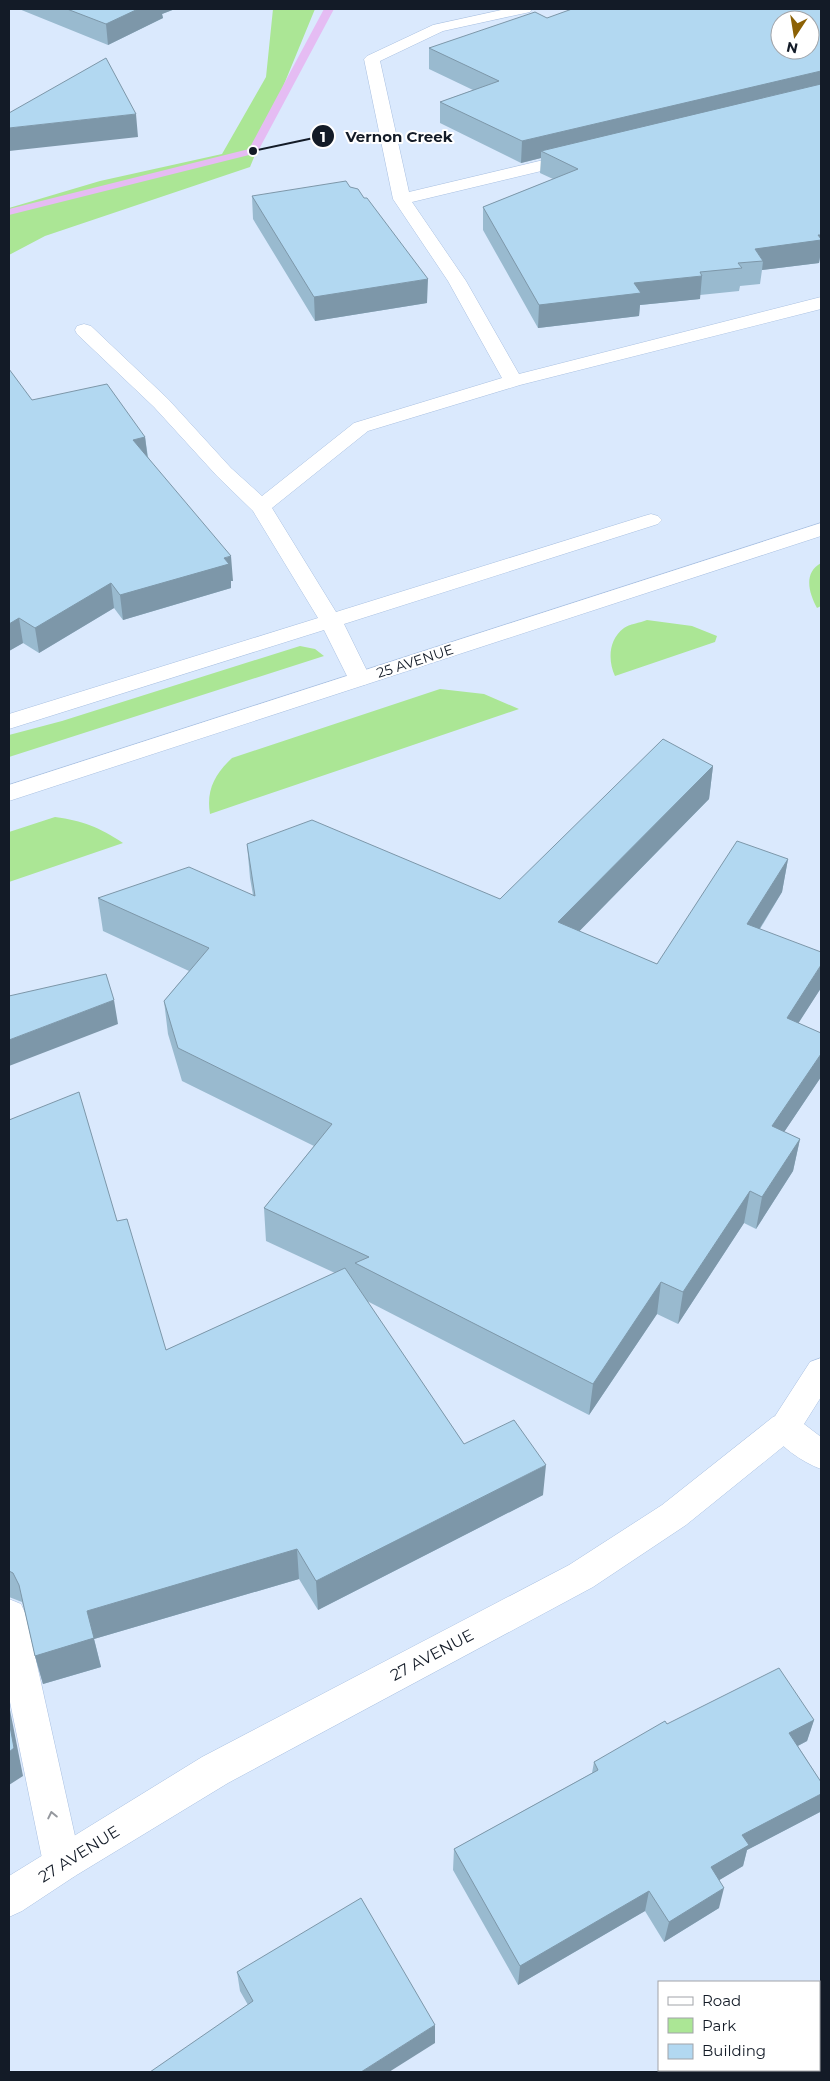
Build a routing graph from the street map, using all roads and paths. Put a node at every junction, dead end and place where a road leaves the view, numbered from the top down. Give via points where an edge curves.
1 (526, 9) edge
2 (592, 153) edge
3 (402, 199) junction
4 (821, 303) edge
5 (84, 330) dead end
6 (513, 381) junction
7 (261, 507) junction
8 (651, 520) dead end
9 (821, 529) edge
10 (331, 621) junction
11 (359, 680) junction
12 (9, 722) edge
13 (9, 793) edge
14 (821, 1371) edge
15 (784, 1427) junction
16 (821, 1455) edge
17 (9, 1614) edge
18 (62, 1863) junction
19 (9, 1898) edge

1 - 3 main road via 438,28 372,59
2 - 3 main road
3 - 6 main road via 457,281
4 - 6 main road
5 - 7 main road via 161,403
6 - 7 main road via 361,427
7 - 10 main road
8 - 10 main road
9 - 11 main road, 25 AVENUE
10 - 11 main road
10 - 12 main road
11 - 13 main road, 25 AVENUE
14 - 15 main road, 27 AVENUE
15 - 16 main road
15 - 18 main road, 27 AVENUE via 674,1515 580,1576 215,1770
18 -> 17 main road
18 - 19 main road, 27 AVENUE

